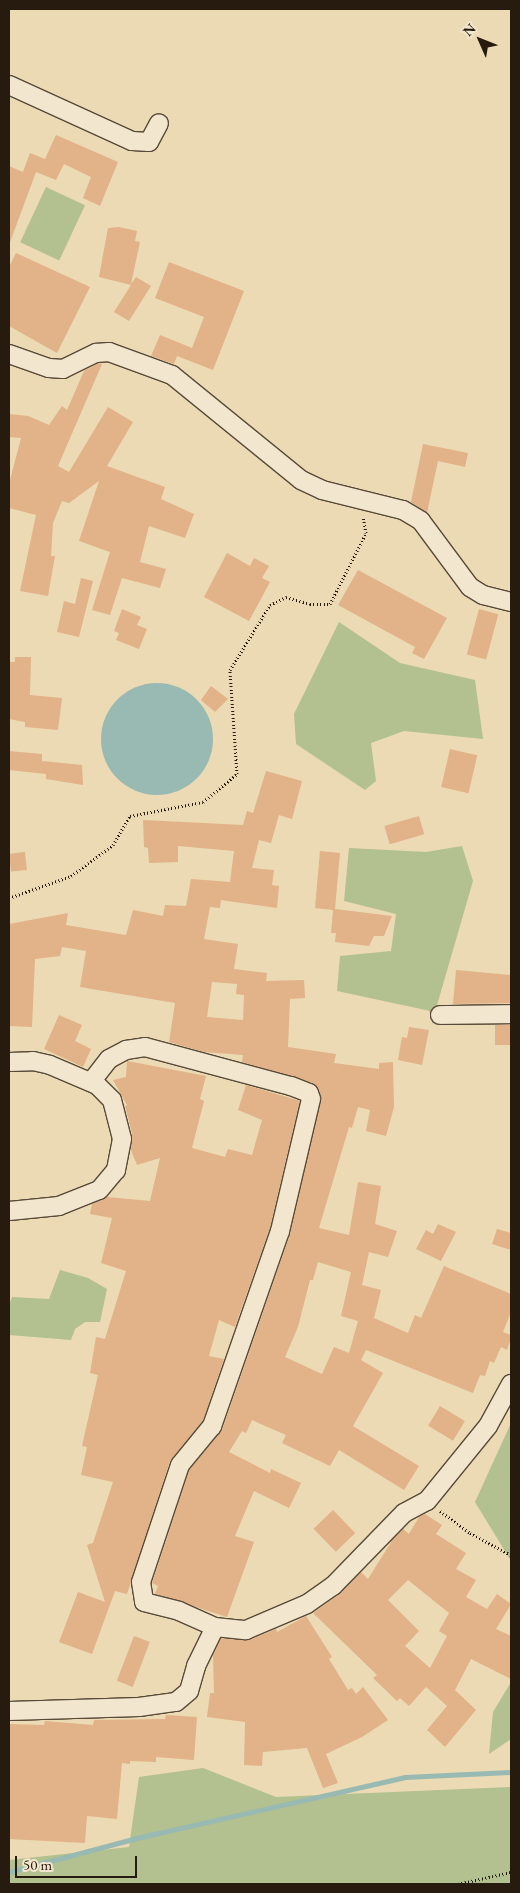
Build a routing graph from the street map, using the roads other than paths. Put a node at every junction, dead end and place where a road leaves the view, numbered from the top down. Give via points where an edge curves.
1 (9, 85) edge
2 (159, 123) dead end
3 (9, 354) edge
4 (511, 602) edge
5 (511, 1014) edge
6 (440, 1015) dead end
7 (9, 1062) edge
8 (91, 1082) junction
9 (9, 1211) edge
10 (511, 1384) edge
11 (215, 1627) junction
12 (9, 1711) edge

1 - 2 street via 132,140 149,142
3 - 4 street via 49,368 63,369 96,353 109,352 151,366 190,388 301,480 322,490 403,510 421,521 470,587 483,595
5 - 6 street
7 - 8 street via 50,1065
8 - 9 street via 112,1100 122,1139 116,1170 100,1190 59,1206
8 - 11 street via 109,1058 126,1050 145,1047 291,1086 309,1093 311,1099 280,1231 212,1426 180,1465 141,1582 144,1602 180,1610
10 - 11 street via 488,1426 427,1501 404,1513 333,1586 307,1604 246,1630
11 - 12 street via 196,1666 189,1691 176,1702 139,1708

